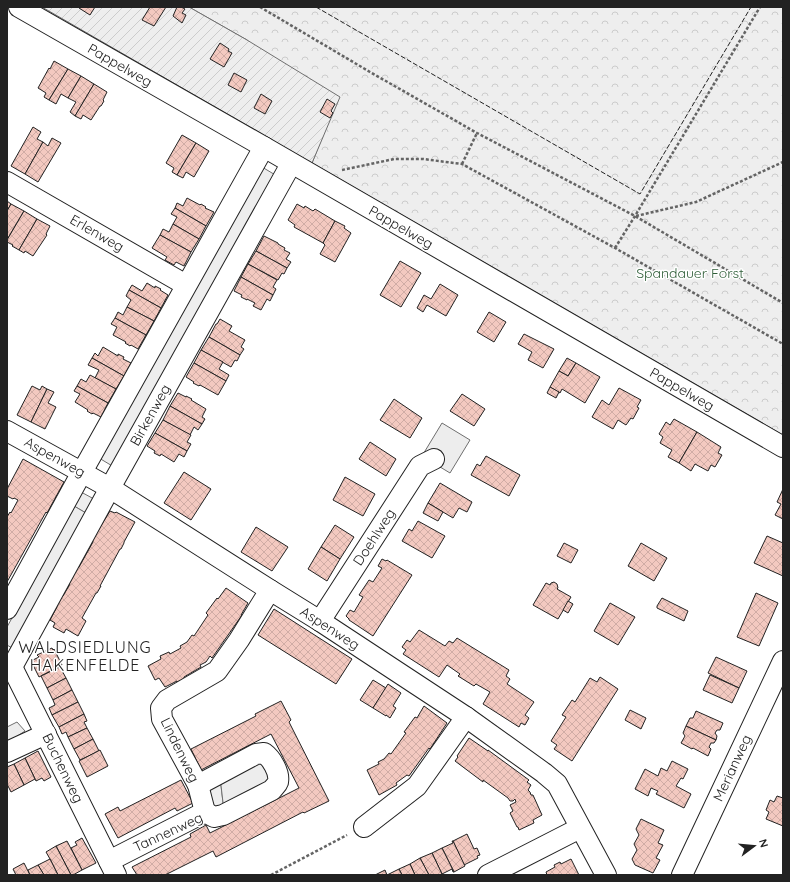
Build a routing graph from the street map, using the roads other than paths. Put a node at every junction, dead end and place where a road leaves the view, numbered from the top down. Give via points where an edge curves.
1 (18, 7) edge
2 (264, 147) junction
3 (291, 164) junction
4 (7, 182) edge
5 (186, 285) junction
6 (7, 431) edge
7 (783, 447) edge
8 (434, 458) dead end
9 (82, 472) junction
10 (110, 488) junction
11 (270, 590) junction
12 (7, 608) edge
13 (320, 621) junction
14 (783, 661) edge
15 (10, 666) edge
16 (466, 717) junction
17 (46, 734) junction
18 (7, 752) edge
19 (198, 784) junction
20 (204, 812) junction
21 (364, 827) road end
22 (580, 828) junction
23 (109, 870) edge
24 (488, 875) edge
25 (606, 875) edge
26 (682, 875) edge

1 - 2 street, Pappelweg
2 - 3 street, Pappelweg
2 - 5 street
3 - 7 street, Pappelweg
3 - 10 street, Birkenweg
4 - 5 street, Erlenweg
5 - 9 street
6 - 9 street, Aspenweg
8 - 13 street, Doehlweg via 420,466
9 - 10 street, Aspenweg
9 - 12 street
10 - 11 street, Aspenweg
10 - 15 street, Birkenweg
11 - 13 street, Aspenweg
11 - 19 street, Lindenweg via 217,671 167,700 160,708 162,719
13 - 16 street, Aspenweg
14 - 26 street, Merianweg
15 - 17 street, Buchenweg
16 - 21 street via 417,786
16 - 22 street, Aspenweg via 557,784
17 - 18 street
17 - 23 street, Buchenweg
19 - 20 street, Lindenweg
19 - 20 street, Tannenweg via 256,754 264,753 270,758 278,774 278,783 272,790 223,815 214,817
20 - 23 street, Tannenweg
22 - 24 street
22 - 25 street, Aspenweg

